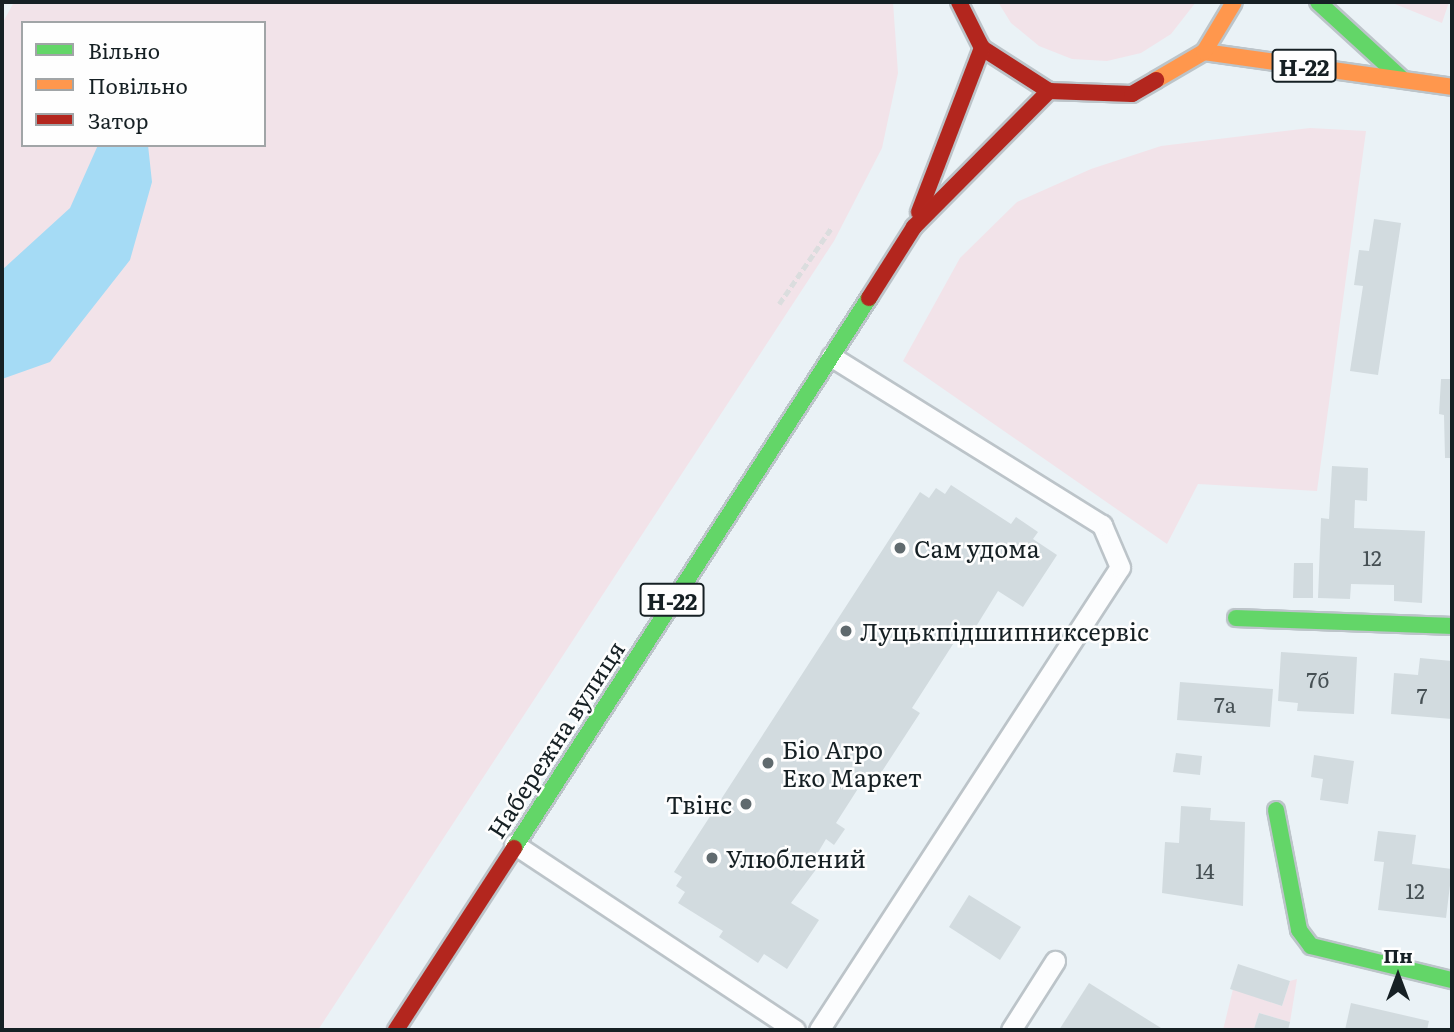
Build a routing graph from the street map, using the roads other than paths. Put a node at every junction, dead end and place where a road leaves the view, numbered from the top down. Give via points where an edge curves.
1 (959, 2) edge
2 (1234, 2) edge
3 (1318, 2) edge
4 (982, 48) junction
5 (1204, 52) junction
6 (1403, 80) junction
7 (1452, 87) edge
8 (1049, 91) junction
9 (914, 227) junction
10 (831, 356) junction
11 (1236, 618) dead end
12 (1452, 626) edge
13 (1276, 810) dead end
14 (514, 844) junction
15 (1055, 961) dead end
16 (1452, 980) edge
17 (396, 1030) edge
18 (795, 1030) edge
19 (819, 1030) edge
20 (1011, 1030) edge

1 - 4 main road
2 - 5 main road
3 - 6 main road, Н-22
4 - 8 main road
4 - 9 main road, Набережна вулиця / Н-22
5 - 6 main road, Н-22
5 - 8 main road via 1132,94
6 - 7 main road, Н-22
8 - 9 main road, Набережна вулиця / Н-22
9 - 10 main road, Набережна вулиця / Н-22
10 - 14 main road, Набережна вулиця / Н-22
10 - 19 lane via 1102,525 1120,566
11 - 12 main road
13 - 16 main road via 1299,930 1311,946
14 - 17 main road, Набережна вулиця / Н-22
14 - 18 lane
15 - 20 lane

